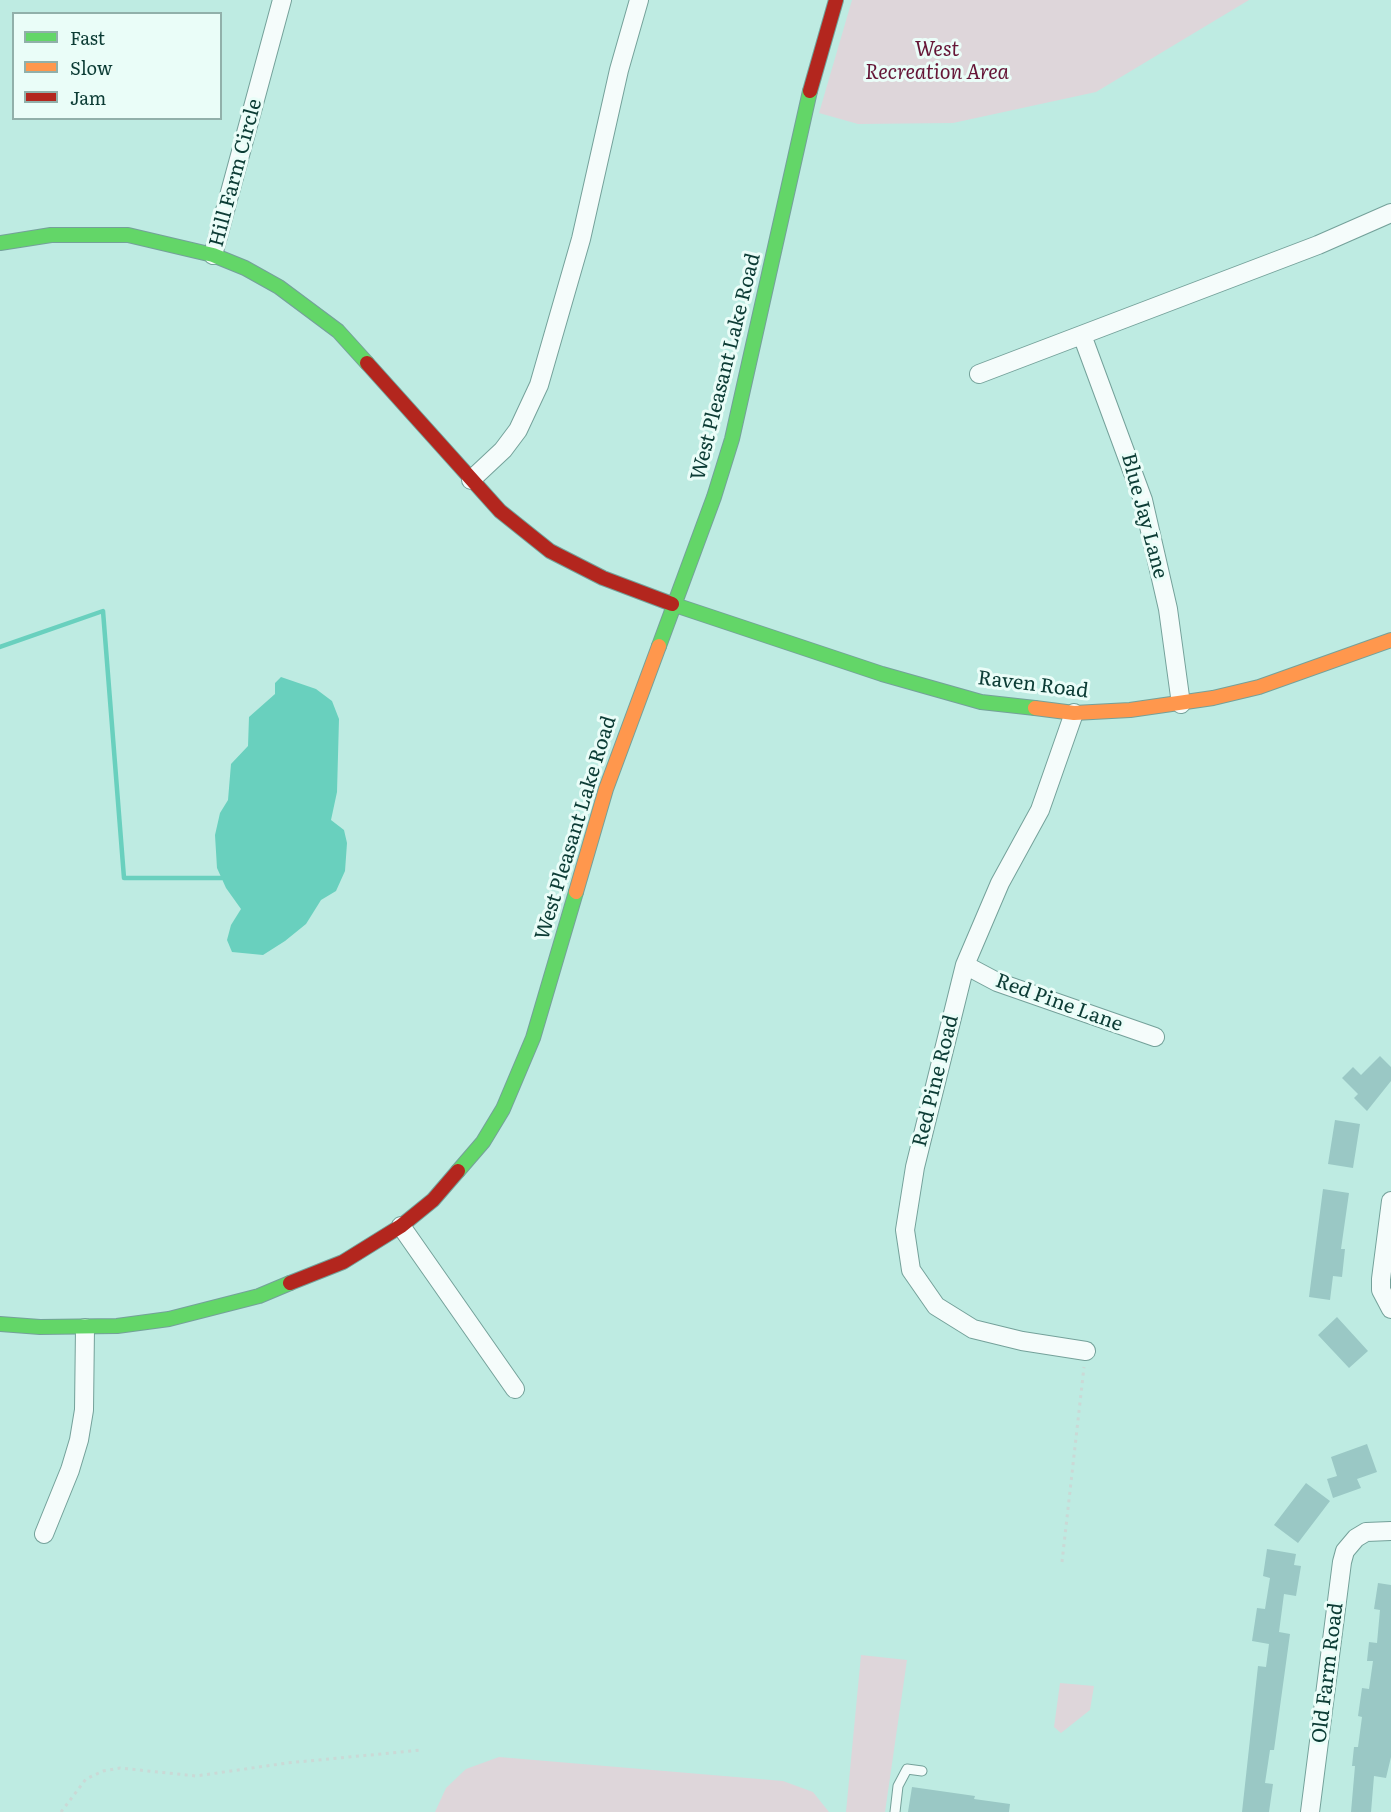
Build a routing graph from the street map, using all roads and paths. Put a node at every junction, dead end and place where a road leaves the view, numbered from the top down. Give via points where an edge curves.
1 (282, 0) edge
2 (639, 0) edge
3 (836, 0) edge
4 (1391, 213) edge
5 (0, 243) edge
6 (213, 255) junction
7 (1082, 334) junction
8 (979, 374) dead end
9 (471, 480) junction
10 (673, 605) junction
11 (1391, 640) edge
12 (1181, 704) junction
13 (1074, 713) junction
14 (965, 965) junction
15 (1155, 1037) dead end
16 (1391, 1201) edge
17 (401, 1226) junction
18 (1391, 1309) edge
19 (0, 1324) edge
20 (84, 1328) junction
21 (1086, 1351) joint
22 (515, 1389) dead end
23 (1391, 1531) edge
24 (44, 1534) dead end
25 (1062, 1562) dead end
26 (422, 1750) dead end
27 (922, 1771) dead end
28 (61, 1812) edge
29 (895, 1812) edge
30 (1310, 1812) edge

1 - 6 street, Hill Farm Circle
2 - 9 street via 539,385 518,430
3 - 10 street, West Pleasant Lake Road via 810,91 732,438
4 - 7 street via 1318,245
5 - 6 street via 89,233 166,242
6 - 9 street, Hill Farm Circle via 279,287 338,332
7 - 8 street
7 - 12 street, Blue Jay Lane via 1125,448 1155,544
9 - 10 street, Hill Farm Circle via 500,511 550,551 595,575
10 - 13 street, Raven Road via 882,674 981,702
10 - 17 street, West Pleasant Lake Road via 606,789 520,1074 498,1117 459,1172
11 - 12 street, Raven Road via 1259,687
12 - 13 street, Raven Road
13 - 14 street, Red Pine Road via 1040,810 1000,883
14 - 15 street, Red Pine Lane via 997,982
14 - 21 street, Red Pine Road via 915,1167 905,1230 911,1270 936,1306 973,1329
16 - 18 street via 1381,1290
17 - 20 street, West Pleasant Lake Road via 343,1262 259,1296 169,1319
17 - 22 street
19 - 20 street, West Pleasant Lake Road
20 - 24 street via 84,1410 79,1440
21 - 25 path
23 - 30 street, Old Farm Road via 1366,1532 1356,1538 1342,1562
26 - 28 path via 196,1776 120,1768 86,1779
27 - 29 lane via 907,1769 898,1786

